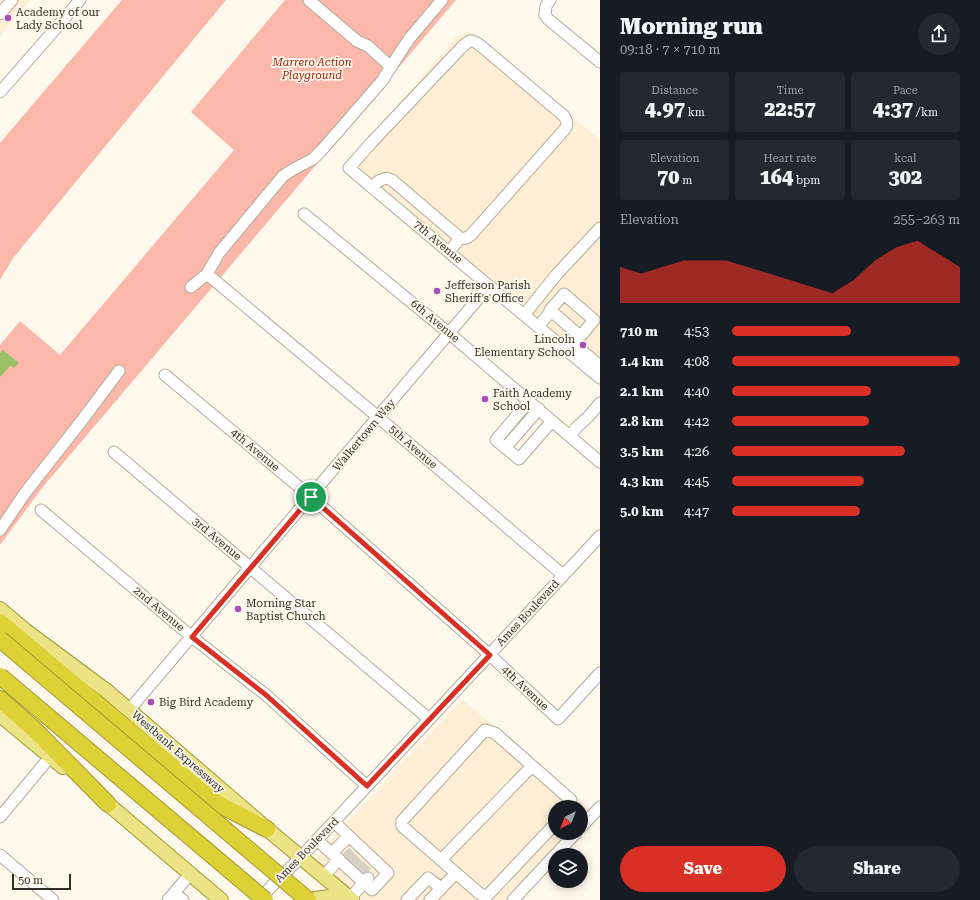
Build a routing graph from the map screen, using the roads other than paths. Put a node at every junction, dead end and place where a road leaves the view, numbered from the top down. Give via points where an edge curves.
1 (12, 0) edge
2 (80, 0) edge
3 (309, 0) edge
4 (442, 0) edge
5 (550, 0) edge
6 (0, 14) edge
7 (600, 62) edge
8 (391, 67) junction
9 (0, 92) edge
10 (372, 187) junction
11 (420, 205) junction
12 (304, 214) dead end
13 (409, 218) junction
14 (600, 228) edge
15 (460, 238) junction
16 (449, 252) junction
17 (207, 274) junction
18 (489, 286) junction
19 (190, 287) dead end
20 (551, 311) junction
21 (524, 315) junction
22 (538, 327) junction
23 (450, 334) junction
24 (574, 344) junction
25 (600, 366) edge
26 (119, 371) dead end
27 (165, 375) dead end
28 (600, 378) edge
29 (529, 401) junction
30 (600, 403) edge
31 (538, 409) junction
32 (378, 417) junction
33 (552, 421) junction
34 (570, 436) junction
35 (505, 448) junction
36 (114, 452) dead end
37 (600, 462) edge
38 (311, 497) junction
39 (41, 510) dead end
40 (0, 530) edge
41 (600, 536) edge
42 (251, 568) junction
43 (563, 575) junction
44 (0, 609) edge
45 (0, 622) edge
46 (192, 637) junction
47 (0, 639) edge
48 (490, 655) junction
49 (600, 673) edge
50 (0, 676) edge
51 (0, 699) edge
52 (129, 710) junction
53 (0, 715) edge
54 (429, 719) junction
55 (50, 756) junction
56 (532, 766) junction
57 (367, 786) junction
58 (571, 800) edge
59 (108, 804) junction
60 (600, 807) edge
61 (0, 817) edge
62 (588, 820) edge
63 (334, 822) junction
64 (267, 829) junction
65 (548, 831) edge
66 (349, 836) junction
67 (317, 840) junction
68 (569, 840) edge
69 (562, 848) edge
70 (0, 855) edge
71 (301, 858) junction
72 (441, 860) junction
73 (548, 862) edge
74 (358, 864) junction
75 (456, 873) junction
76 (190, 874) junction
77 (324, 876) junction
78 (441, 888) junction
79 (175, 898) edge
80 (351, 899) edge
81 (53, 900) edge
82 (220, 900) edge
83 (258, 900) edge
84 (265, 900) edge
85 (308, 900) edge
86 (313, 900) edge
87 (407, 900) edge
88 (430, 900) edge
89 (513, 900) edge

1 - 6 street
2 - 9 street
3 - 8 street
4 - 8 street via 409,40
5 - 7 street via 544,15
8 - 17 street via 382,81 321,151 313,159 283,176 219,254
10 - 11 street via 388,178
10 - 13 street, 7th Avenue
10 - 15 street, 7th Avenue via 349,168 467,42 476,42 564,116 567,125 471,235 468,238
11 - 13 street
11 - 15 street
12 - 23 street, 6th Avenue
13 - 16 street, 7th Avenue
14 - 21 street via 557,274
15 - 16 street
16 - 18 street, 7th Avenue
17 - 19 street
17 - 32 street, 5th Avenue
18 - 21 street, 7th Avenue
18 - 23 street, Walkertown Way
20 - 22 street
20 - 24 street
20 - 24 street via 564,294 594,320
21 - 22 street, 7th Avenue
22 - 24 street, 7th Avenue
23 - 29 street, 6th Avenue
23 - 32 street, Walkertown Way
24 - 25 street
24 - 28 street, 7th Avenue
26 - 40 street via 25,493
27 - 38 street, 4th Avenue
29 - 31 street, 6th Avenue
29 - 35 street via 496,440
30 - 34 street
31 - 33 street, 6th Avenue
31 - 35 street
32 - 38 street, Walkertown Way
32 - 43 street, 5th Avenue
33 - 34 street, 6th Avenue
33 - 35 street via 519,459
34 - 37 street, 6th Avenue
36 - 42 street, 3rd Avenue
38 - 42 street, Walkertown Way
38 - 48 street, 4th Avenue
39 - 46 street, 2nd Avenue
41 - 43 street, Ames Boulevard
42 - 46 street, Walkertown Way
42 - 54 street, 3rd Avenue
43 - 48 street, Ames Boulevard
44 - 52 main road, Westbank Expressway
45 - 64 highway via 194,785 220,805
46 - 52 street, Walkertown Way
46 - 57 street, 2nd Avenue via 266,695
47 - 85 highway, bridge
48 - 49 street, 4th Avenue via 558,719
48 - 54 street, Ames Boulevard
50 - 84 highway, bridge
51 - 59 highway via 36,731
52 - 64 main road, Westbank Expressway
53 - 55 main road
54 - 57 street, Ames Boulevard
55 - 59 main road
55 - 61 street
56 - 58 street
56 - 72 street
56 - 72 street via 495,733 485,730 402,821 402,826
57 - 63 street, Ames Boulevard
59 - 76 main road
60 - 62 street
63 - 66 street
63 - 67 street, Ames Boulevard
64 - 71 main road, Westbank Expressway
65 - 75 street via 487,896 480,894
66 - 74 street
66 - 74 street
67 - 71 street, Ames Boulevard
67 - 74 street
68 - 69 street
70 - 81 street
71 - 77 main road, Westbank Expressway
71 - 83 street, Ames Boulevard
72 - 75 street
73 - 89 street
74 - 77 street
74 - 80 street
75 - 78 street
76 - 79 street
76 - 82 main road
77 - 80 main road, Westbank Expressway
78 - 87 street via 428,878
78 - 88 street
80 - 86 main road via 330,897

